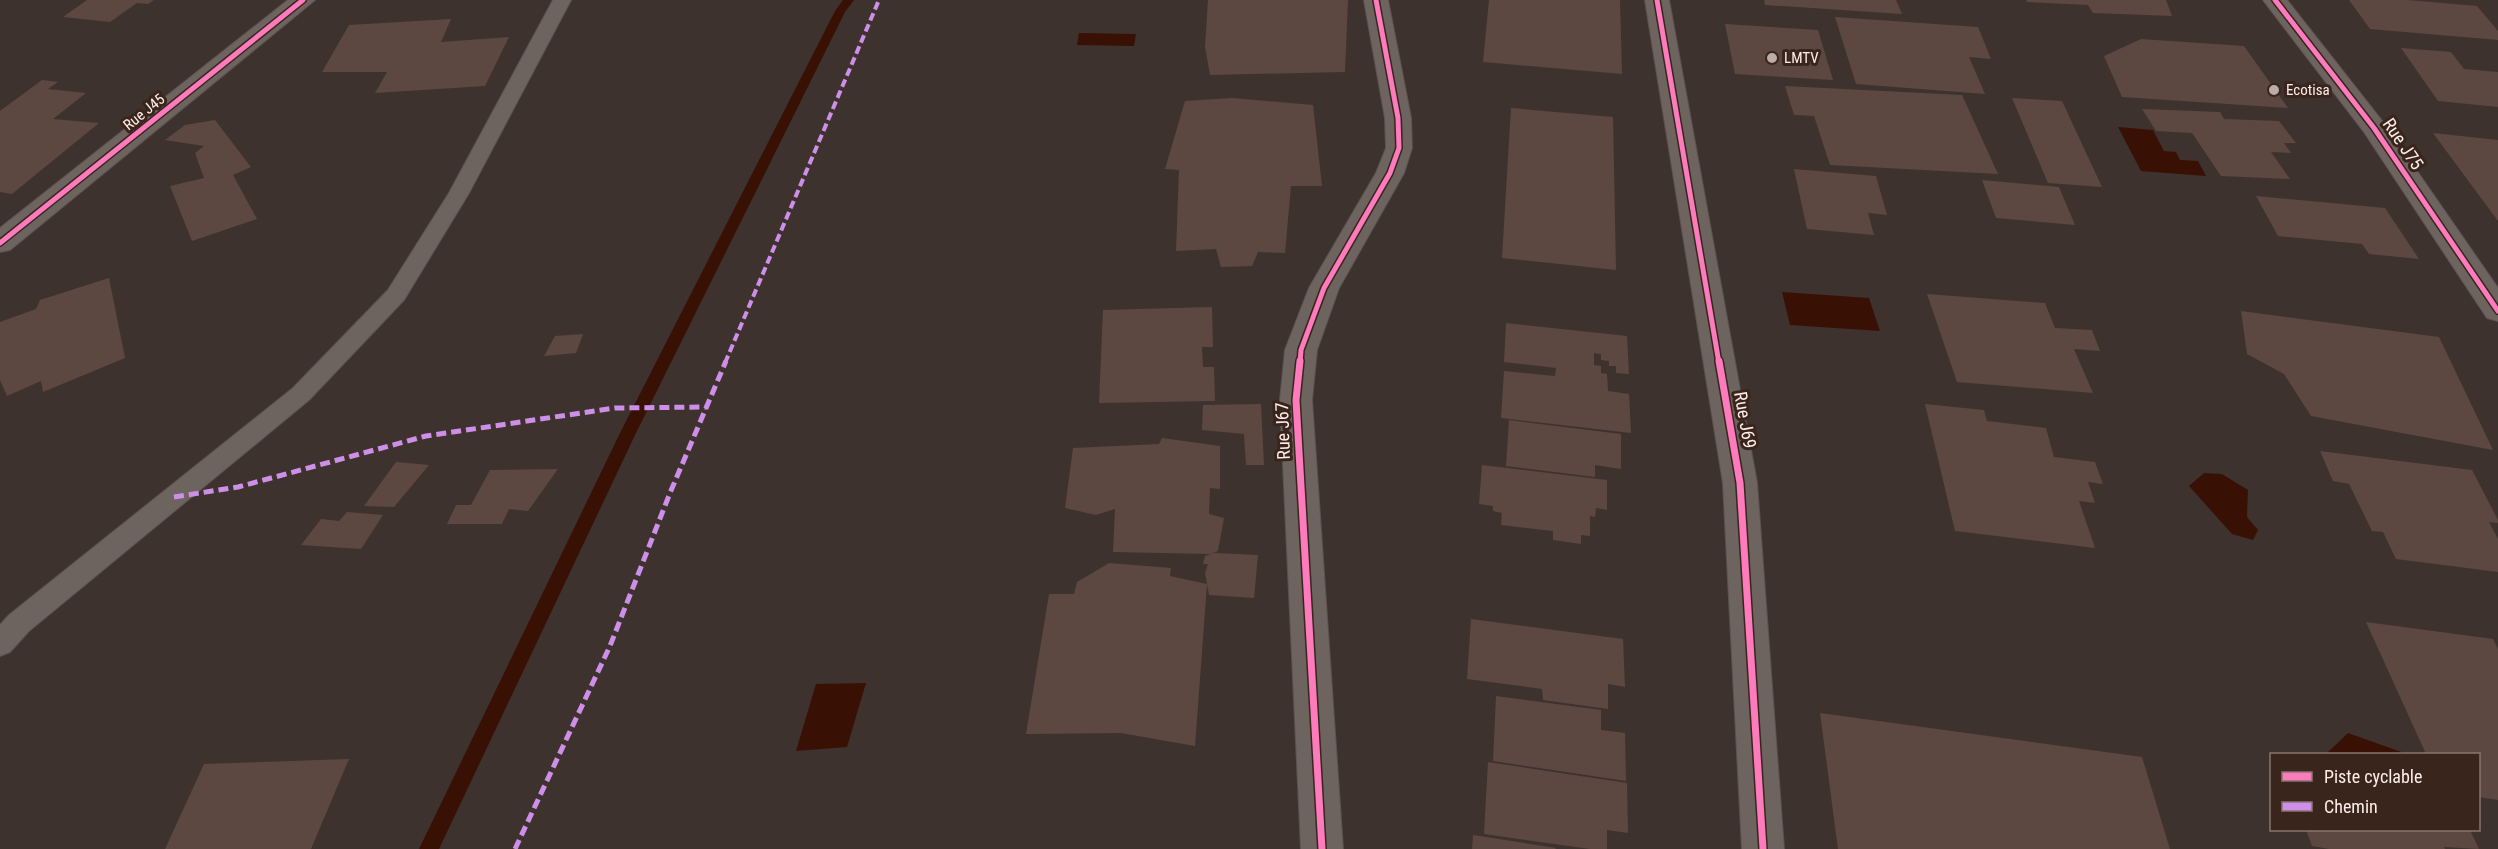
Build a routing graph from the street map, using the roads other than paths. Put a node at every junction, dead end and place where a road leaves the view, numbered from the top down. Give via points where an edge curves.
1 (303, 0) edge
2 (562, 0) edge
3 (1376, 0) edge
4 (1657, 0) edge
5 (2275, 0) edge
6 (12, 223) edge
7 (0, 243) edge
8 (2498, 311) edge
9 (0, 644) edge
10 (1322, 849) edge
11 (1763, 849) edge

1 - 6 street, Rue J45
2 - 9 lane via 459,193 396,295 301,394 20,623
3 - 10 street, Rue J67 via 1398,118 1399,148 1390,172 1324,288 1301,350 1296,400
4 - 11 street, Rue J69 via 1740,483
5 - 8 street, Rue J75 via 2374,128
6 - 7 street, Rue J45

